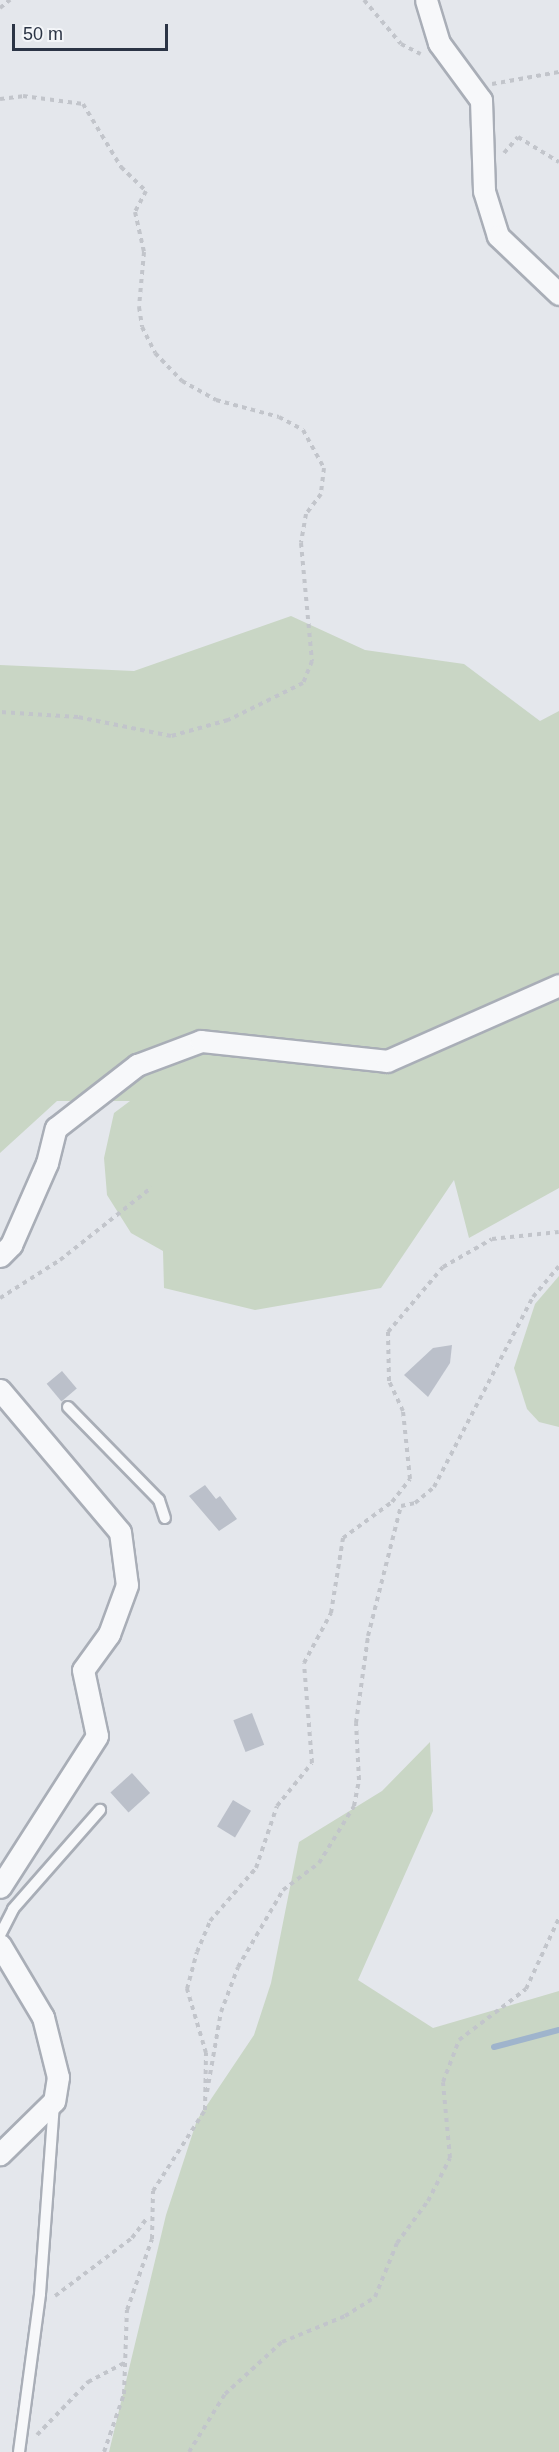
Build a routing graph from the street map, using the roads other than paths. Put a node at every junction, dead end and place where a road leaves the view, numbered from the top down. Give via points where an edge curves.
1 (426, 0) edge
2 (559, 294) edge
3 (554, 992) edge
4 (0, 1256) edge
5 (0, 1390) edge
6 (68, 1407) dead end
7 (165, 1518) dead end
8 (100, 1810) dead end
9 (0, 1887) edge
10 (0, 1935) edge
11 (0, 1946) edge
12 (54, 2102) junction
13 (0, 2154) edge
14 (19, 2452) edge

1 - 2 street via 439,43 475,86 485,124 484,179 489,216 498,236
3 - 4 street via 387,1061 201,1041 137,1065 56,1128 47,1163 11,1245
5 - 9 street via 120,1532 127,1585 109,1634 83,1670 97,1736
6 - 7 lane via 159,1500
8 - 10 lane via 13,1909
11 - 12 street via 43,2017 58,2077
12 - 13 street
12 - 14 lane via 40,2294

